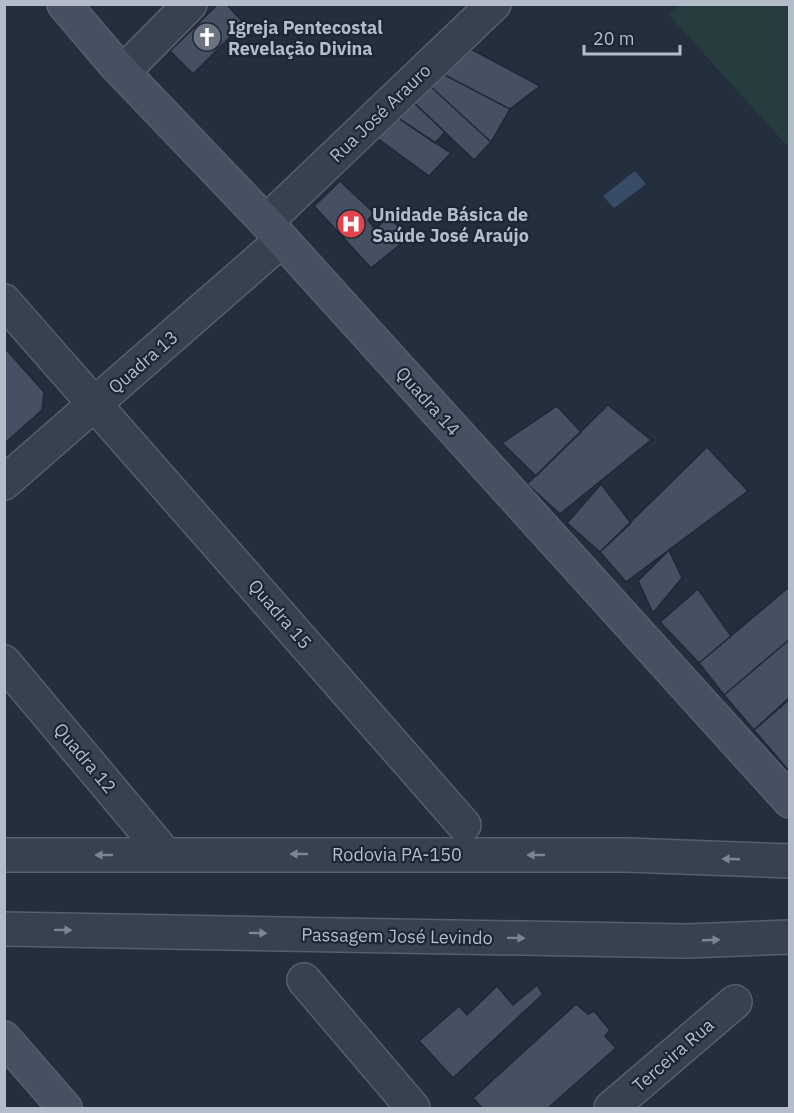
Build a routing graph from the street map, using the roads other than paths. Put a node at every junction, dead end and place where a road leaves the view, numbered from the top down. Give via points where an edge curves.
1 (64, 4) edge
2 (190, 4) edge
3 (494, 4) edge
4 (123, 72) junction
5 (274, 231) junction
6 (4, 301) edge
7 (96, 403) junction
8 (4, 483) edge
9 (4, 662) edge
10 (789, 801) edge
11 (464, 825) dead end
12 (4, 855) edge
13 (165, 855) junction
14 (789, 861) edge
15 (4, 928) edge
16 (789, 937) edge
17 (304, 980) dead end
18 (735, 1002) dead end
19 (4, 1038) edge
20 (65, 1108) edge
21 (413, 1108) edge
22 (611, 1108) edge

1 - 4 street, Quadra 14
2 - 4 street
3 - 5 street, Rua José Arauro
4 - 5 street, Quadra 14
5 - 7 street, Quadra 13
5 - 10 street, Quadra 14
6 - 7 street
7 - 8 street, Quadra 13
7 - 11 street, Quadra 15
9 - 13 street, Quadra 12
13 -> 12 street, Rodovia PA-150
14 -> 13 street, Rodovia PA-150 via 627,855
15 -> 16 street, Passagem José Levindo via 687,942
17 - 21 street
18 - 22 street, Terceira Rua
19 - 20 street

